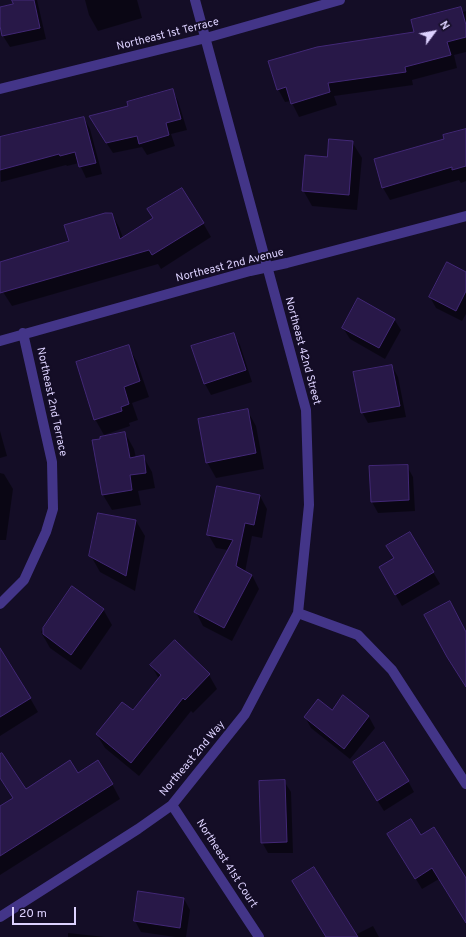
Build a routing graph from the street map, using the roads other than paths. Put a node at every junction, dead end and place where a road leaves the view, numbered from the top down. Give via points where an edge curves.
1 (195, 0) edge
2 (340, 0) edge
3 (206, 38) junction
4 (0, 89) edge
5 (466, 216) edge
6 (267, 268) junction
7 (23, 333) junction
8 (0, 340) edge
9 (0, 604) edge
10 (298, 613) junction
11 (466, 784) edge
12 (172, 804) junction
13 (0, 917) edge
14 (260, 937) edge

1 - 3 street, Northeast 42nd Street
2 - 3 street, Northeast 1st Terrace
3 - 4 street, Northeast 1st Terrace
3 - 6 street, Northeast 42nd Street
5 - 6 street, Northeast 2nd Avenue
6 - 7 street, Northeast 2nd Avenue
6 - 10 street, Northeast 42nd Street via 306,410 309,506
7 - 8 street, Northeast 2nd Avenue
7 - 9 street, Northeast 2nd Terrace via 52,462 53,509 46,532 24,580
10 - 11 street via 358,635 392,670
10 - 12 street, Northeast 2nd Way via 245,714
12 - 13 street, Northeast 2nd Way via 138,830
12 - 14 street, Northeast 41st Court

